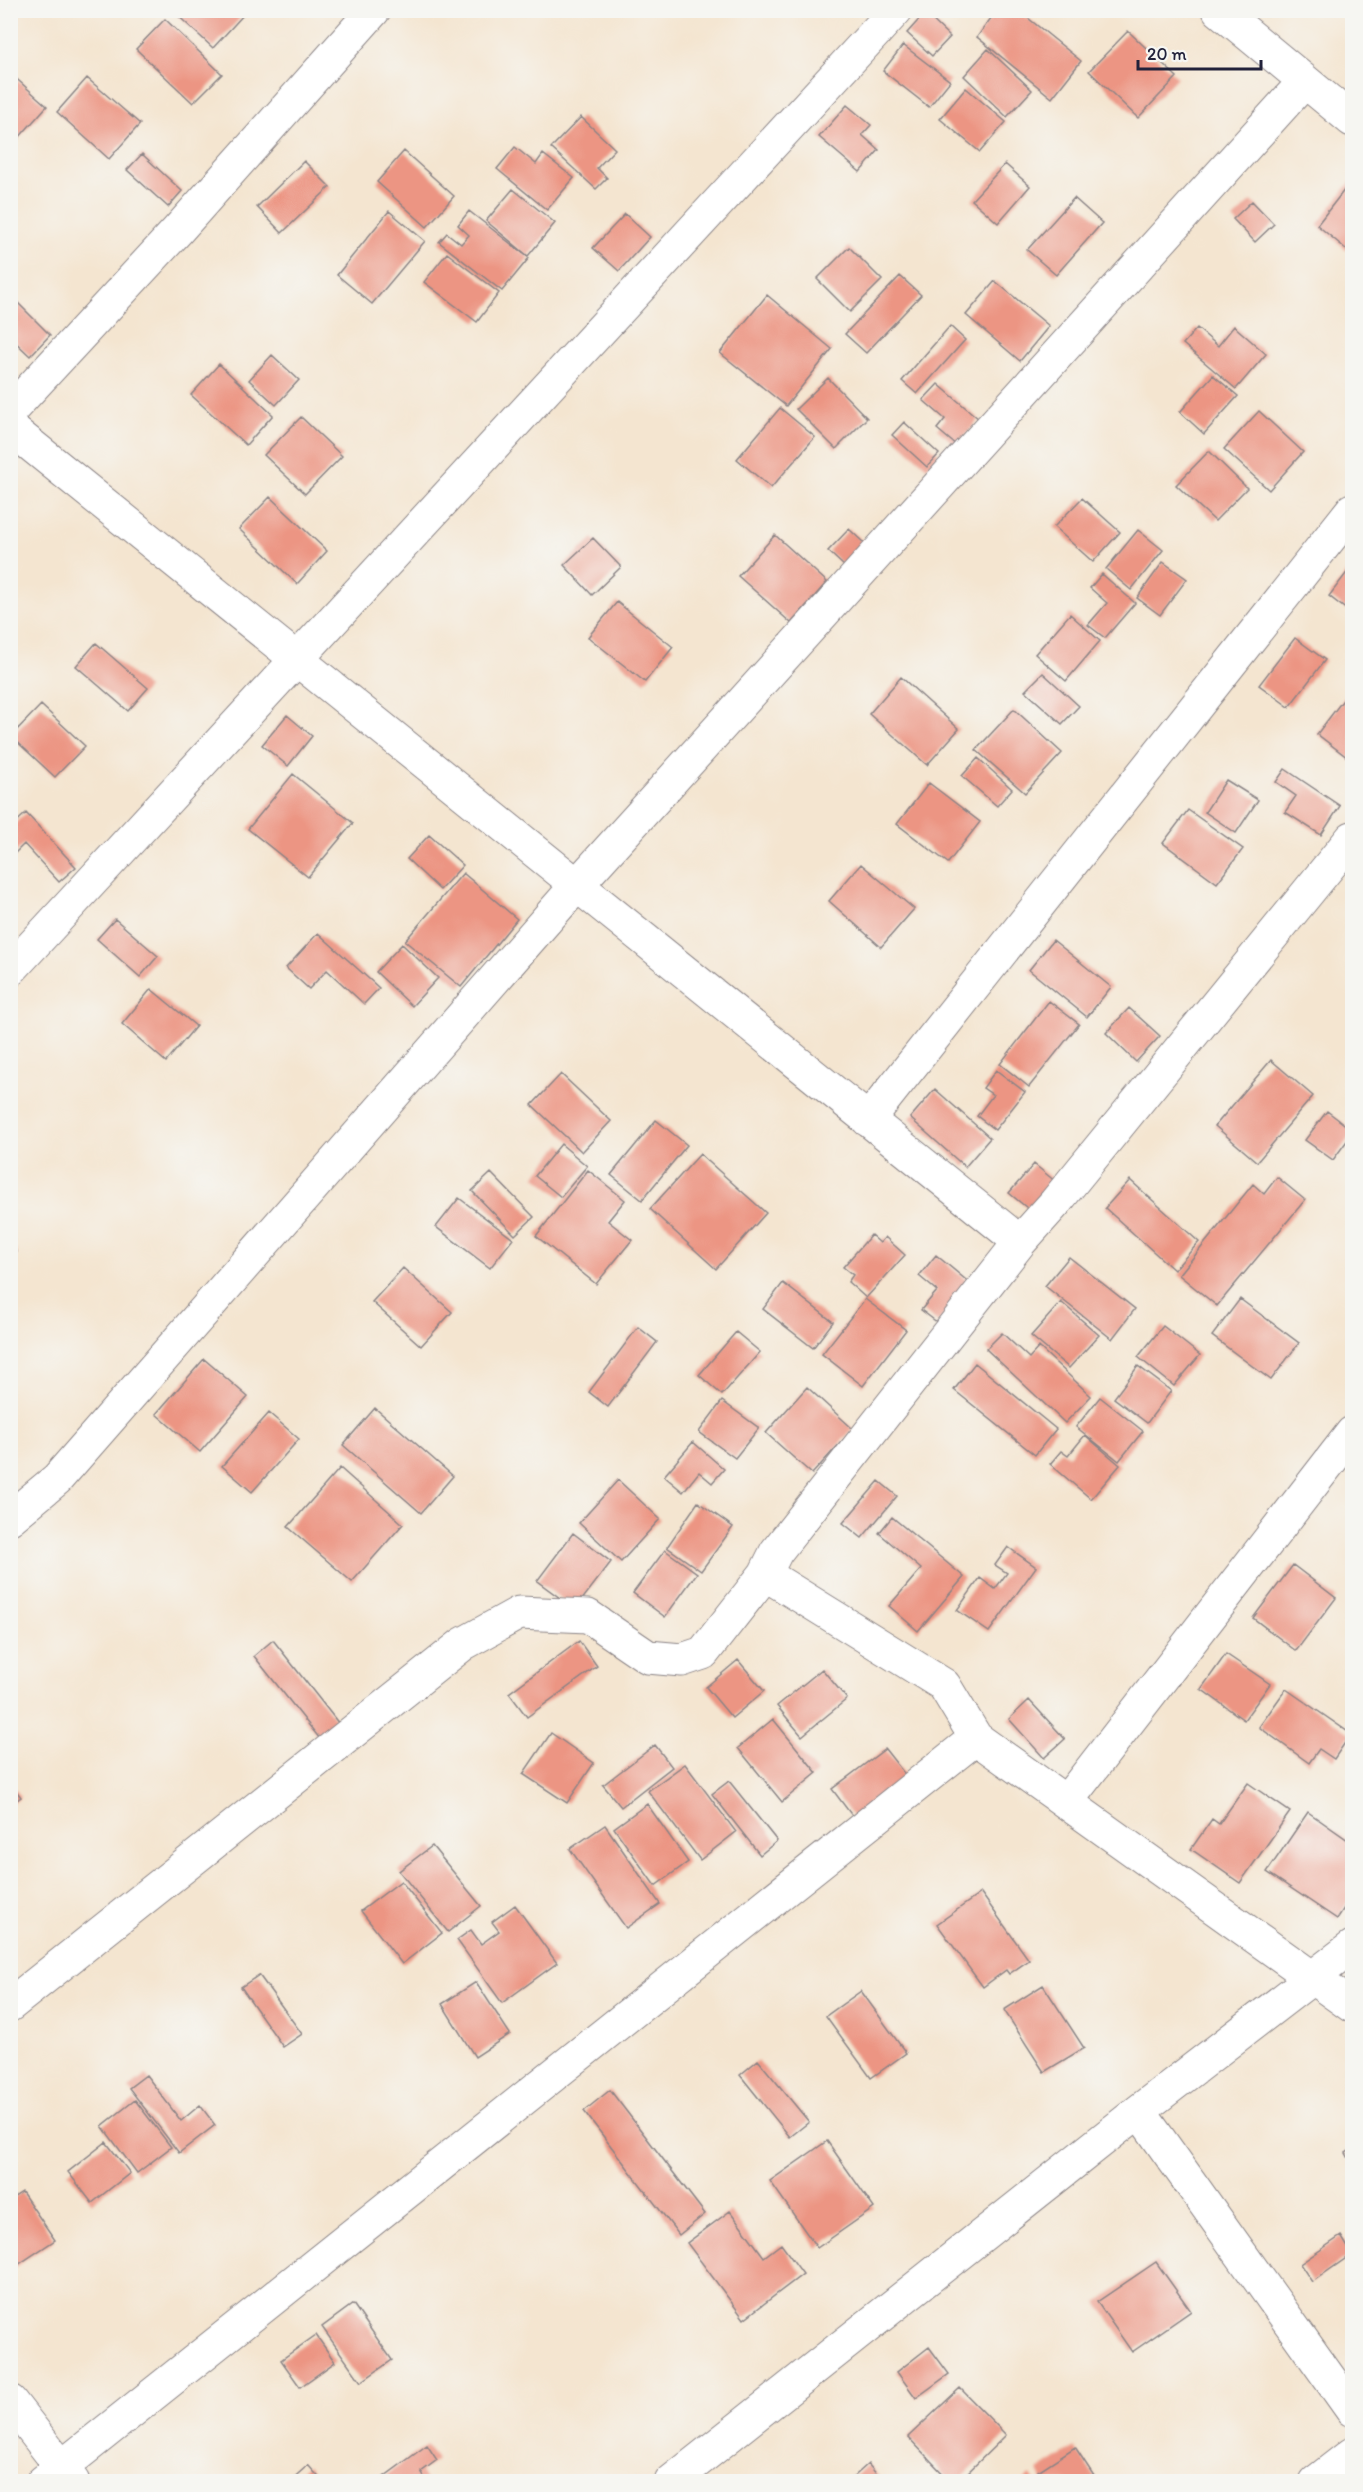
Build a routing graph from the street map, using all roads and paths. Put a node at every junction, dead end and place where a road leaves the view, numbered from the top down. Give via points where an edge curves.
1 (374, 10) edge
2 (896, 10) edge
3 (1235, 15) edge
4 (1305, 81) junction
5 (1353, 120) edge
6 (10, 411) edge
7 (10, 428) edge
8 (1353, 510) edge
9 (297, 660) junction
10 (1353, 838) edge
11 (577, 885) junction
12 (10, 970) edge
13 (868, 1120) junction
14 (1020, 1242) junction
15 (1353, 1433) edge
16 (10, 1518) edge
17 (765, 1574) junction
18 (976, 1738) junction
19 (1066, 1802) junction
20 (1353, 1947) edge
21 (1314, 1977) junction
22 (10, 2005) edge
23 (1353, 2006) edge
24 (1139, 2111) junction
25 (10, 2401) edge
26 (1353, 2410) edge
27 (1353, 2454) edge
28 (59, 2476) edge
29 (671, 2481) edge
30 (1316, 2481) edge

1 - 6 street
2 - 9 street
3 - 4 street
4 - 5 street
4 - 11 street
7 - 9 street
8 - 13 street
9 - 11 street
9 - 12 street
10 - 14 street
11 - 13 street
11 - 16 street via 57,1479
13 - 14 street
14 - 17 street via 776,1552
15 - 19 street
17 - 18 street via 944,1685
17 - 22 street via 703,1653 682,1660 648,1657 588,1616 519,1613 464,1644
18 - 19 street
18 - 28 street
19 - 21 street
20 - 21 street
21 - 23 street
21 - 24 street
24 - 26 street
24 - 29 street
25 - 28 street
27 - 30 street

